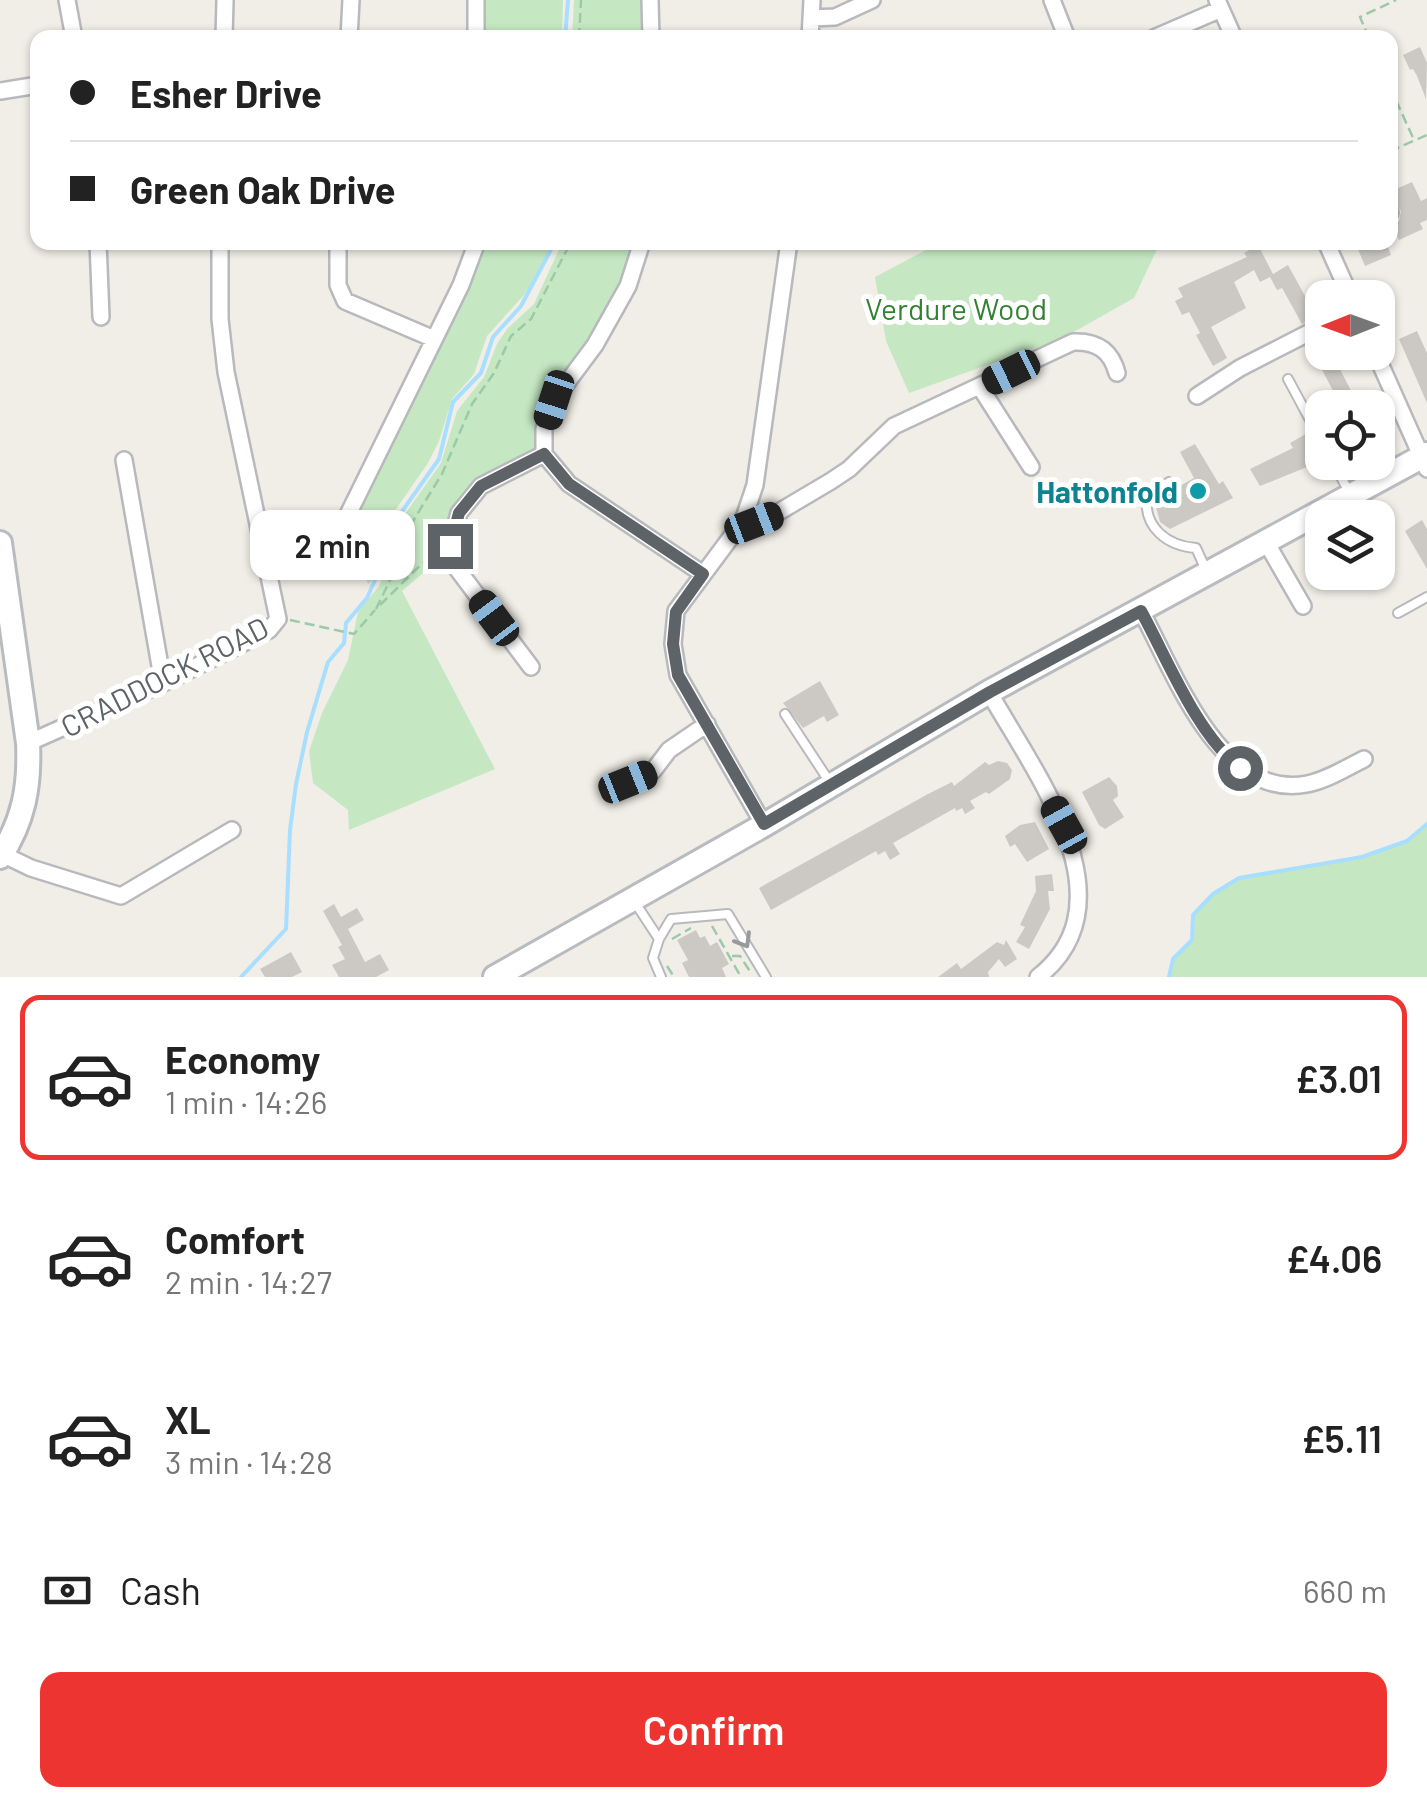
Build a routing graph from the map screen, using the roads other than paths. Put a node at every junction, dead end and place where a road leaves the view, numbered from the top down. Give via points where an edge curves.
1 (67, 0) edge
2 (224, 0) edge
3 (351, 0) edge
4 (476, 0) edge
5 (650, 0) edge
6 (812, 0) edge
7 (872, 0) edge
8 (1052, 0) edge
9 (1219, 5) edge
10 (812, 18) junction
11 (73, 30) edge
12 (224, 30) edge
13 (350, 30) edge
14 (476, 30) edge
15 (651, 30) edge
16 (811, 30) edge
17 (1064, 30) edge
18 (1170, 30) edge
19 (1230, 30) edge
20 (30, 86) edge
21 (0, 91) edge
22 (98, 250) edge
23 (220, 250) edge
24 (338, 250) edge
25 (476, 250) edge
26 (639, 250) edge
27 (788, 250) edge
28 (1330, 250) edge
29 (1343, 280) edge
30 (102, 318) dead end
31 (1305, 335) edge
32 (434, 339) junction
33 (1383, 370) edge
34 (1117, 374) dead end
35 (1288, 379) dead end
36 (980, 387) junction
37 (1197, 396) dead end
38 (1305, 411) edge
39 (544, 454) junction
40 (124, 460) dead end
41 (1425, 460) edge
42 (1031, 467) dead end
43 (1343, 480) edge
44 (1169, 482) dead end
45 (1351, 496) junction
46 (744, 522) junction
47 (1266, 542) junction
48 (0, 543) edge
49 (266, 558) junction
50 (703, 574) junction
51 (1208, 574) junction
52 (1427, 597) edge
53 (1303, 606) dead end
54 (1141, 611) junction
55 (1398, 613) dead end
56 (531, 667) dead end
57 (163, 683) junction
58 (990, 692) junction
59 (786, 714) dead end
60 (707, 724) junction
61 (28, 743) junction
62 (1364, 759) dead end
63 (628, 782) dead end
64 (831, 785) junction
65 (764, 824) junction
66 (232, 830) dead end
67 (1, 856) edge
68 (633, 900) junction
69 (657, 944) junction
70 (522, 971) edge
71 (495, 977) edge
72 (661, 977) edge
73 (766, 977) edge
74 (1038, 977) edge

1 - 11 street
2 - 12 street
3 - 13 street
4 - 14 street
5 - 15 street
6 - 10 street
7 - 10 street
8 - 17 street
9 - 18 street
9 - 19 street
10 - 16 street
20 - 21 street
22 - 30 street
23 - 49 street, CRADDOCK ROAD via 226,372
24 - 32 street via 345,301
25 - 32 street
26 - 39 street via 596,345 554,400
27 - 46 street via 755,486
28 - 29 street
31 - 37 street
32 - 49 street via 336,539
33 - 41 street
34 - 36 street via 1104,349 1093,341 1074,342
35 - 38 lane
36 - 42 street
36 - 46 street via 894,426 850,469 772,516
39 - 50 street via 569,484
39 - 56 street via 481,486 459,513 450,546 458,570
40 - 57 street
41 - 45 street
43 - 45 lane
44 - 51 lane via 1147,496 1147,512 1163,537 1196,548
45 - 47 street
46 - 50 street
47 - 51 street
47 - 53 street
48 - 61 street
49 - 57 street, CRADDOCK ROAD via 278,619 269,630
50 - 60 street via 676,612 673,644 678,675
51 - 54 street
52 - 55 lane
54 - 58 street
54 - 62 street via 1205,728 1240,768 1296,785
57 - 61 street, CRADDOCK ROAD
58 - 64 street
58 - 74 street via 1064,825 1079,874 1069,936
59 - 64 lane
60 - 63 street via 669,750 653,771
60 - 65 street
61 - 67 street via 23,812
64 - 65 street
65 - 68 street
66 - 67 street via 121,896
68 - 69 lane
68 - 70 street
69 - 72 lane via 653,958
69 -> 73 lane via 671,919 728,914
70 - 71 street

